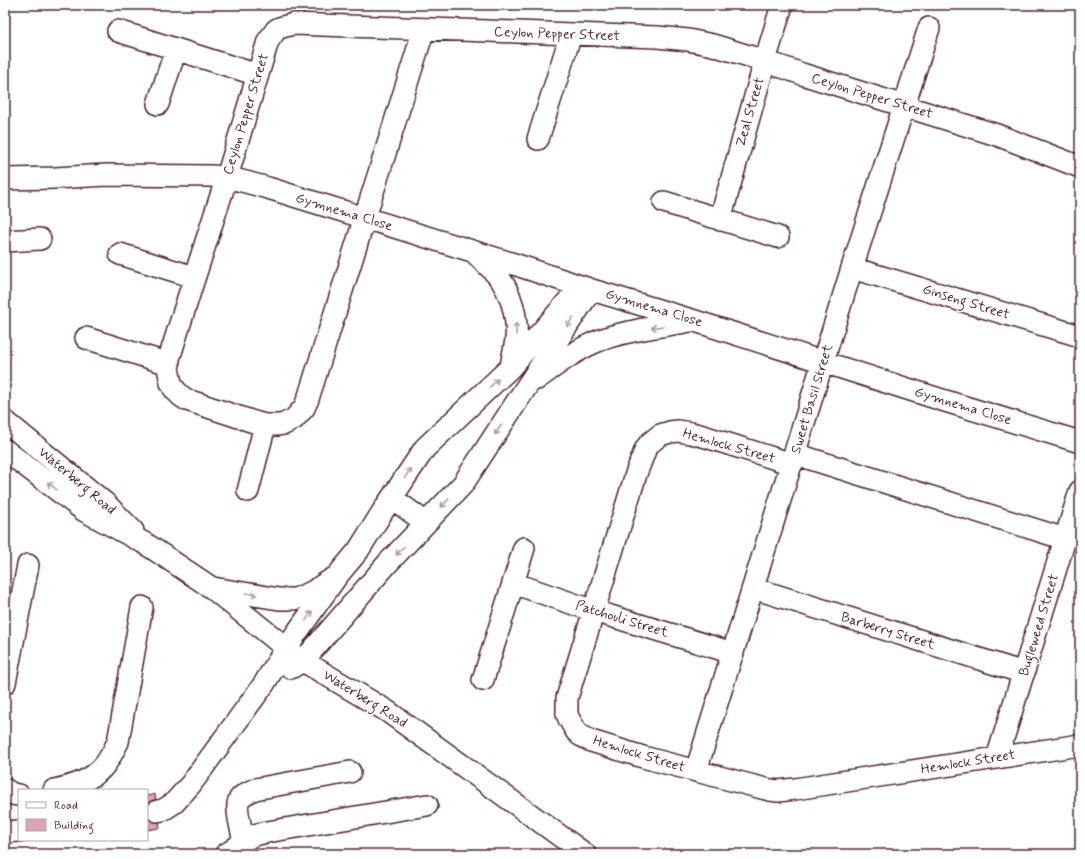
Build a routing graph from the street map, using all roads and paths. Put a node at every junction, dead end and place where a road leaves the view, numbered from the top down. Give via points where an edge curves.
1 (782, 5) edge
2 (929, 28) dead end
3 (424, 29) junction
4 (118, 31) dead end
5 (571, 34) junction
6 (176, 49) junction
7 (765, 60) junction
8 (258, 75) junction
9 (158, 104) dead end
10 (904, 106) junction
11 (538, 139) dead end
12 (1080, 167) edge
13 (227, 177) junction
14 (5, 179) edge
15 (664, 202) dead end
16 (364, 219) junction
17 (720, 220) junction
18 (778, 238) dead end
19 (40, 239) dead end
20 (5, 240) edge
21 (475, 253) junction
22 (120, 254) dead end
23 (852, 268) junction
24 (194, 277) junction
25 (586, 288) junction
26 (695, 321) junction
27 (1080, 336) edge
28 (86, 338) dead end
29 (823, 361) junction
30 (169, 364) junction
31 (511, 367) junction
32 (527, 386) junction
33 (5, 421) edge
34 (265, 426) junction
35 (1080, 442) edge
36 (5, 450) edge
37 (793, 459) junction
38 (248, 491) dead end
39 (1080, 492) edge
40 (392, 498) junction
41 (426, 522) junction
42 (1065, 539) junction
43 (146, 544) junction
44 (524, 548) dead end
45 (28, 565) dead end
46 (337, 576) junction
47 (513, 583) junction
48 (212, 588) junction
49 (753, 588) junction
50 (142, 606) dead end
51 (594, 611) junction
52 (286, 648) junction
53 (733, 653) junction
54 (303, 661) junction
55 (1024, 673) junction
56 (483, 680) dead end
57 (5, 683) edge
58 (264, 684) junction
59 (1080, 745) edge
60 (997, 758) junction
61 (696, 771) junction
62 (350, 772) dead end
63 (58, 789) edge
64 (5, 790) edge
65 (18, 795) edge
66 (427, 805) dead end
67 (157, 811) dead end
68 (18, 831) edge
69 (5, 832) edge
70 (244, 841) junction
71 (226, 854) edge
72 (585, 854) edge

1 - 7 street, Zeal Street
2 - 10 street, Sweet Basil Street
3 - 5 street, Ceylon Pepper Street
3 - 8 street, Ceylon Pepper Street via 287,25 279,28 268,41
3 - 16 street, Ceylon Pepper Street
4 - 6 street
5 - 7 street, Ceylon Pepper Street via 688,40
5 - 11 street
6 - 8 street
6 - 9 street
7 - 10 street, Ceylon Pepper Street
7 - 17 street, Zeal Street
8 - 13 street, Ceylon Pepper Street
10 - 12 street, Ceylon Pepper Street via 1018,143
10 - 23 street, Sweet Basil Street
13 - 14 street, Gymnema Close via 106,175
13 - 16 street, Gymnema Close
13 - 24 street, Ceylon Pepper Street
15 - 17 street
16 - 21 street, Gymnema Close
16 - 34 street, Ceylon Pepper Street via 304,408 294,419 284,424
17 - 18 street
19 - 20 street
21 - 25 street, Gymnema Close
31 -> 21 street via 516,339 513,308 497,276
22 - 24 street
23 - 27 street, Ginseng Street
23 - 29 street, Sweet Basil Street
24 - 30 street, Ceylon Pepper Street
25 - 26 street, Gymnema Close
25 - 31 street
25 -> 32 street
26 - 29 street, Gymnema Close
26 -> 32 street via 608,337 584,348
28 - 30 street
29 - 35 street, Gymnema Close
29 - 37 street, Sweet Basil Street
30 - 34 street, Ceylon Pepper Street via 171,383 187,400
40 -> 31 street via 425,448
32 -> 41 street via 463,484
33 - 43 street, Waterberg Road via 105,502
34 - 38 street
43 -> 36 street, Waterberg Road via 83,510
37 - 42 street, Hemlock Street
37 - 49 street, Sweet Basil Street
37 - 51 street, Hemlock Street via 691,433 678,431 660,435 646,448 636,474
39 - 42 street, Bugleweed Street
40 - 41 street
40 - 46 street via 358,551
41 -> 54 street
42 - 55 street, Bugleweed Street
43 - 48 street, Waterberg Road
44 - 47 street
45 - 57 street
48 -> 46 street via 279,599 295,599 312,592
52 -> 46 street
47 - 51 street, Patchouli Street
47 - 56 street
48 - 52 street, Waterberg Road
49 - 53 street, Sweet Basil Street
49 - 55 street, Barberry Street
50 - 63 street via 118,742 102,768 89,778
51 - 53 street, Patchouli Street
51 - 61 street, Hemlock Street via 567,698 567,714 573,726 580,735 591,741
52 - 54 street, Waterberg Road
52 - 58 street
53 - 61 street, Sweet Basil Street
54 - 58 street
54 - 72 street, Waterberg Road via 387,711
55 - 60 street, Bugleweed Street
58 - 67 street via 191,784 174,803
59 - 60 street, Hemlock Street
60 - 61 street, Hemlock Street via 789,790 770,790
62 - 70 street via 255,789 243,796 238,806
64 - 65 street
66 - 70 street via 267,832
68 - 69 street
70 - 71 street

